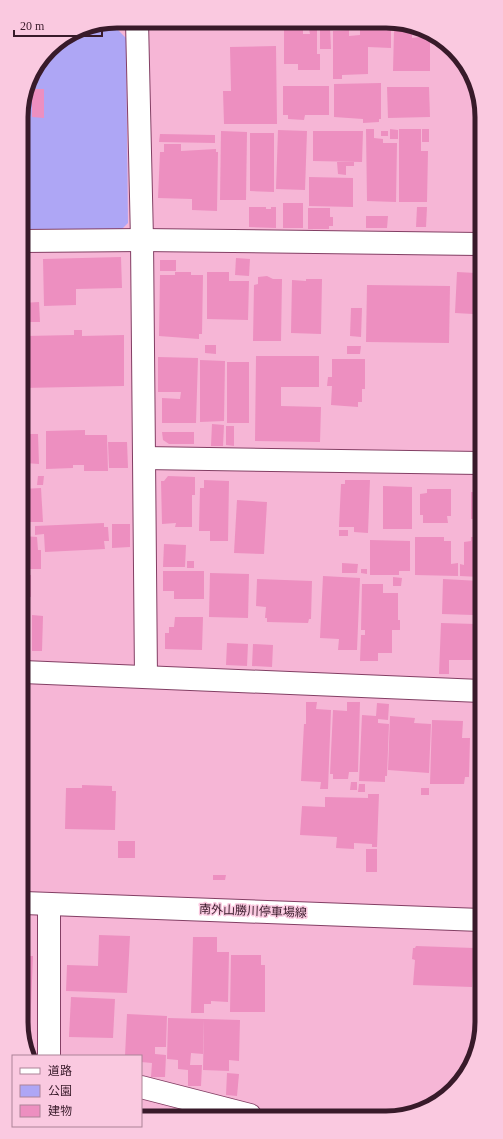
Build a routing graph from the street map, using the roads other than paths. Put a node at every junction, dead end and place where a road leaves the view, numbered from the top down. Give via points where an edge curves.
1 (136, 28) edge
2 (142, 240) junction
3 (28, 241) edge
4 (475, 244) edge
5 (144, 458) junction
6 (475, 463) edge
7 (28, 672) edge
8 (146, 677) junction
9 (475, 691) edge
10 (28, 903) edge
11 (49, 904) junction
12 (475, 920) edge
13 (49, 1055) edge
14 (142, 1087) edge
15 (234, 1111) edge

1 - 2 street
2 - 3 street
2 - 4 street
2 - 5 street
5 - 6 street
5 - 8 street
7 - 8 street
8 - 9 street
10 - 11 street, 南外山勝川停車場線
11 - 12 street, 南外山勝川停車場線
11 - 13 street
14 - 15 street

